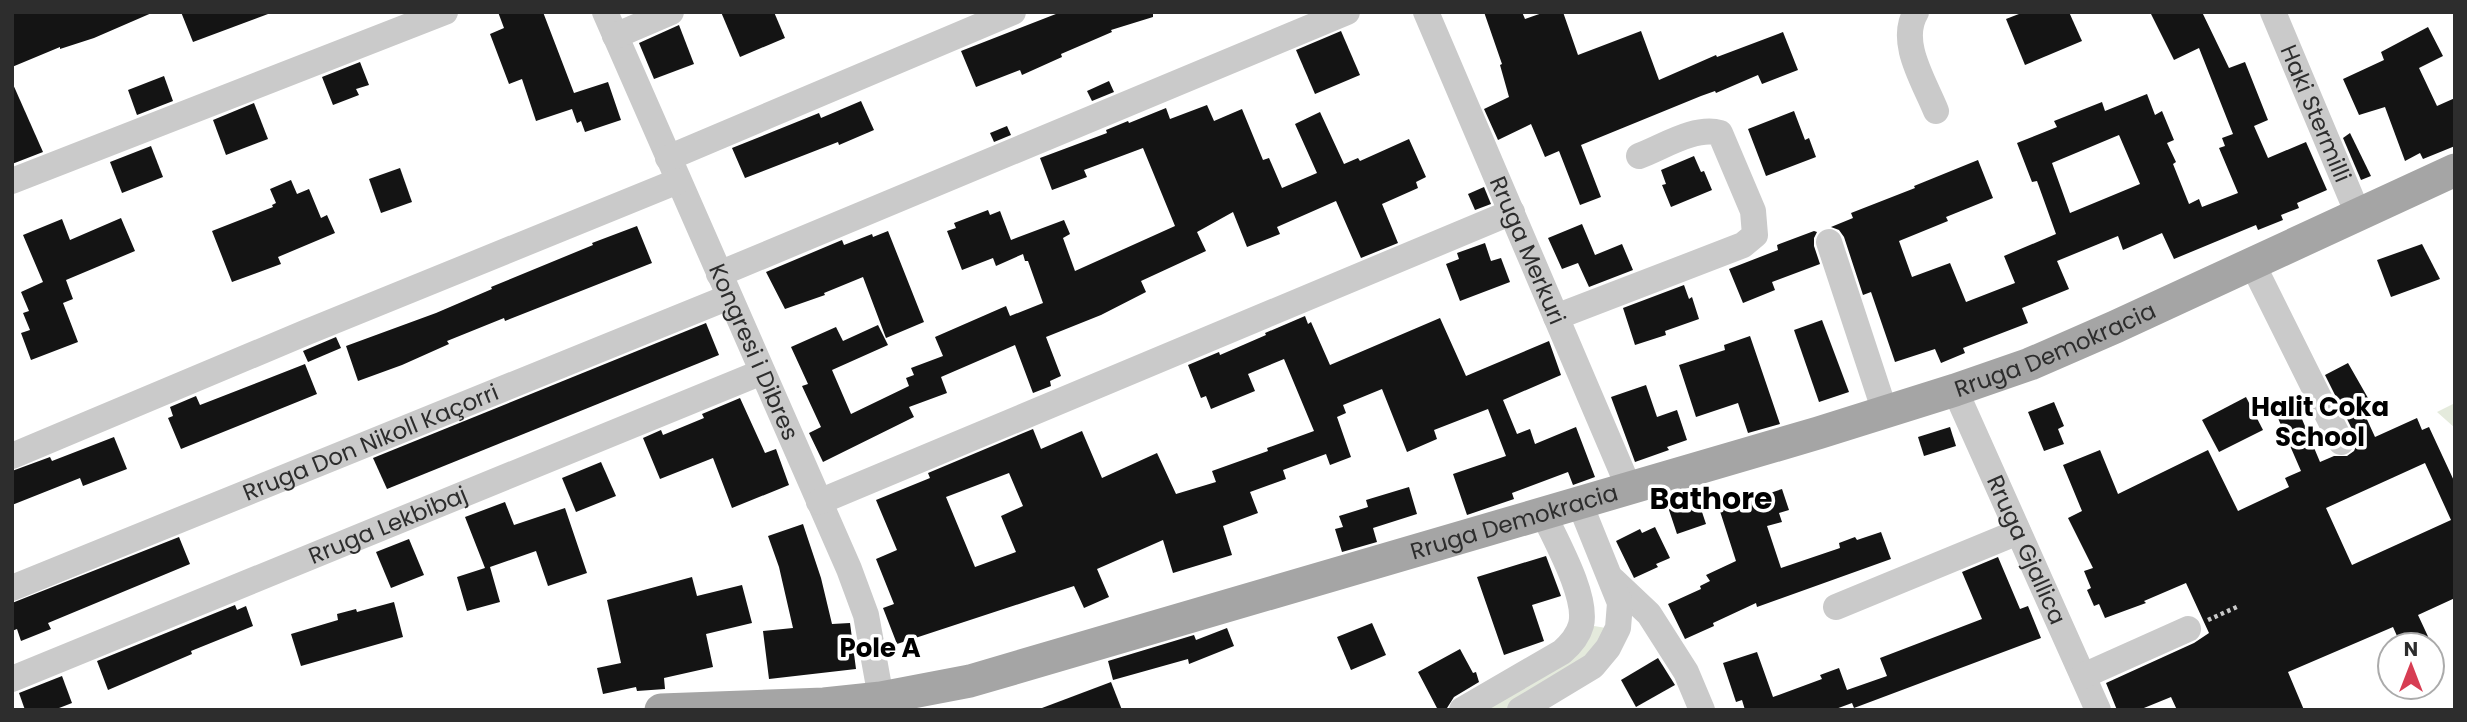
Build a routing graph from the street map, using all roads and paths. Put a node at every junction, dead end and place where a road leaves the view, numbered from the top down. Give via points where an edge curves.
1 (445, 12) edge
2 (671, 12) edge
3 (1013, 12) edge
4 (1347, 12) edge
5 (1426, 12) edge
6 (1916, 12) edge
7 (2273, 12) edge
8 (610, 24) edge
9 (1936, 111) dead end
10 (1639, 156) dead end
11 (673, 170) junction
12 (2455, 170) edge
13 (12, 181) edge
14 (1512, 212) junction
15 (2358, 214) junction
16 (1829, 242) dead end
17 (2252, 263) junction
18 (724, 286) junction
19 (1556, 317) junction
20 (762, 372) junction
21 (1955, 390) junction
22 (1885, 412) junction
23 (2341, 442) dead end
24 (12, 456) edge
25 (1629, 488) junction
26 (819, 502) junction
27 (1580, 504) junction
28 (1544, 515) junction
29 (2018, 532) junction
30 (1611, 578) junction
31 (12, 587) edge
32 (1577, 591) junction
33 (2239, 606) dead end
34 (1836, 607) dead end
35 (2188, 629) joint
36 (2083, 676) junction
37 (12, 679) edge
38 (881, 698) junction
39 (661, 710) edge
40 (1462, 710) edge
41 (1520, 710) edge
42 (1702, 710) edge
43 (2098, 710) edge

1 - 13 street
2 - 8 street
3 - 11 street
4 - 18 street, Rruga Don Nikoll Kaçorri
5 - 14 street, Rruga Merkuri
6 - 9 street via 1909,24 1909,42
7 - 15 street, Haki Stermilli
8 - 11 street, Kongresi i Dibres
10 - 19 street via 1697,133 1720,133 1754,211 1755,235 1743,244
11 - 18 street, Kongresi i Dibres
11 - 24 street
12 - 15 main road, Rruga Demokracia
14 - 19 street, Rruga Merkuri
14 - 26 street
15 - 17 main road, Rruga Demokracia
16 - 22 street
17 - 21 main road, Rruga Demokracia via 2030,364
17 - 23 street
18 - 20 street, Kongresi i Dibres
18 - 31 street, Rruga Don Nikoll Kaçorri
19 - 25 street, Rruga Merkuri
20 - 26 street, Kongresi i Dibres
20 - 37 street, Rruga Lekbibaj
21 - 22 main road, Rruga Demokracia
21 - 29 street, Rruga Gjallica
22 - 25 main road, Rruga Demokracia
25 - 27 main road, Rruga Demokracia
26 - 38 street, Kongresi i Dibres via 866,615
27 - 28 main road, Rruga Demokracia
27 - 30 street
28 - 32 street
28 - 38 main road, Rruga Demokracia via 970,681
29 - 34 street
29 - 36 street, Rruga Gjallica
30 - 32 street
30 - 41 street via 1620,615 1608,648 1584,672
30 - 42 street via 1649,614 1686,672
32 - 40 street via 1581,624 1569,646
33 - 35 path
35 - 36 street
36 - 43 street, Rruga Gjallica
38 - 39 main road, Rruga Demokracia

